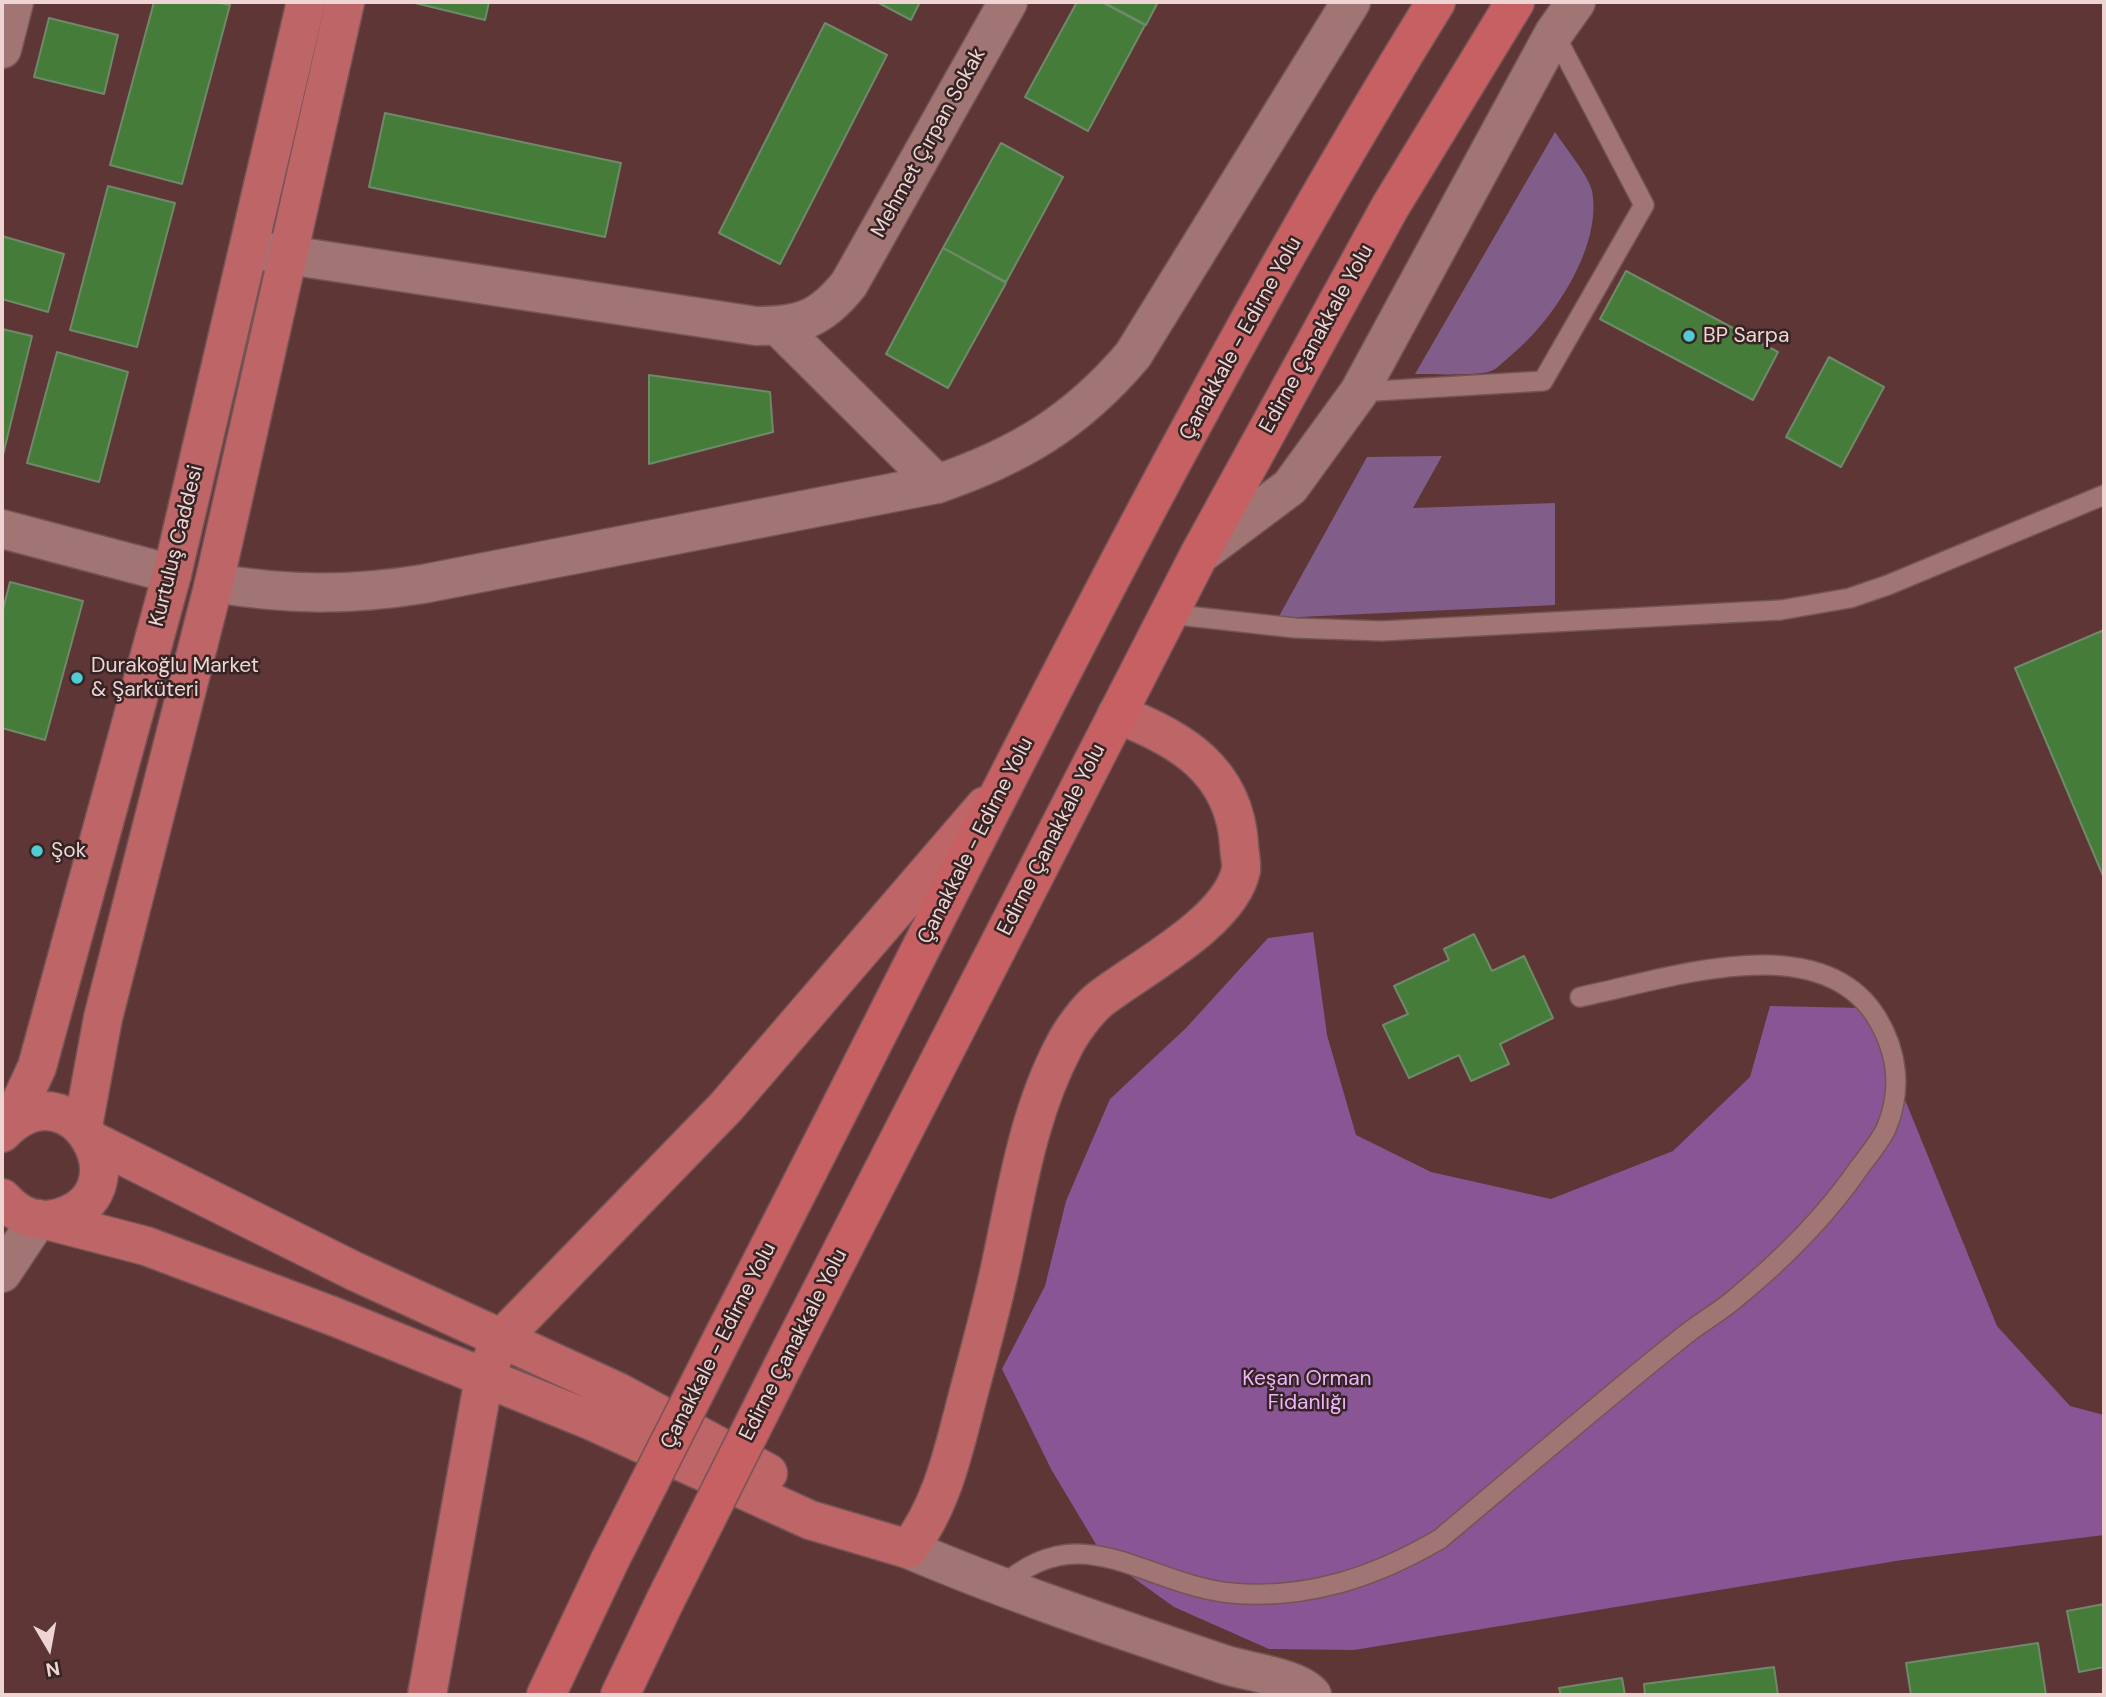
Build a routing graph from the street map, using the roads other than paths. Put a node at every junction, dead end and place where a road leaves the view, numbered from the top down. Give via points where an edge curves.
1 (14, 2) edge
2 (306, 2) edge
3 (345, 2) edge
4 (1008, 2) edge
5 (1351, 2) edge
6 (1436, 2) edge
7 (1576, 2) edge
8 (1513, 5) edge
9 (1554, 33) junction
10 (2, 49) edge
11 (246, 248) junction
12 (289, 256) junction
13 (778, 326) junction
14 (1359, 392) junction
15 (937, 484) junction
16 (2104, 495) edge
17 (2, 528) edge
18 (1199, 555) junction
19 (172, 574) junction
20 (214, 583) junction
21 (1169, 614) junction
22 (1117, 715) junction
23 (1005, 783) junction
24 (1580, 997) dead end
25 (6, 1128) edge
26 (88, 1134) junction
27 (2, 1198) edge
28 (42, 1220) junction
29 (2, 1273) edge
30 (501, 1339) junction
31 (484, 1378) junction
32 (908, 1549) junction
33 (1000, 1588) junction
34 (427, 1695) edge
35 (546, 1695) edge
36 (620, 1695) edge
37 (1312, 1695) edge

1 - 10 street
2 - 11 main road, Kurtuluş Caddesi
3 - 12 main road, Kurtuluş Caddesi
4 - 13 street, Mehmet Çırpan Sokak via 849,284 831,306 807,321
5 - 15 street via 1160,316 1102,391 1073,417 1032,442 976,471
6 - 23 highway, Çanakkale - Edirne Yolu via 1220,373
7 - 9 street
8 - 9 street
8 - 18 highway, Edirne Çanakkale Yolu via 1390,207
9 - 14 street
9 - 14 lane via 1644,205 1543,382
11 - 12 street, Mehmet Çırpan Sokak
11 - 19 main road, Kurtuluş Caddesi
12 - 13 street, Mehmet Çırpan Sokak
12 - 20 main road, Kurtuluş Caddesi
13 - 15 street
14 - 18 street via 1290,487
15 - 20 street via 383,590 284,594
16 - 21 lane via 1888,585 1850,598 1781,610 1382,631 1295,628
17 - 19 street
18 - 21 highway, Edirne Çanakkale Yolu
19 - 20 main road
19 - 25 main road, Kurtuluş Caddesi via 37,1066
20 - 26 main road, Kurtuluş Caddesi via 103,1018
21 - 22 highway, Edirne Çanakkale Yolu
22 - 32 main road via 1161,731 1192,752 1220,784 1238,824 1241,871 1220,909 1162,958 1097,1002 1064,1045 1032,1121 1000,1271 954,1448 926,1526
22 - 36 highway, Edirne Çanakkale Yolu, bridge
23 - 30 main road via 726,1107
23 - 35 highway, Çanakkale - Edirne Yolu, bridge via 610,1560
24 - 33 lane via 1748,964 1812,971 1857,995 1887,1035 1897,1084 1884,1132 1843,1190 1772,1267 1682,1336 1440,1539 1404,1560 1327,1587 1261,1594 1228,1592 1080,1552 1048,1556
25 - 26 main road via 32,1114 55,1113
26 - 28 main road via 99,1158 99,1177 92,1193 80,1208
26 - 30 main road via 232,1211
27 - 28 main road via 12,1209
28 - 29 street
28 - 31 main road via 146,1246
30 - 31 main road
30 - 32 main road via 618,1392
31 - 32 main road via 592,1421 810,1520
31 - 34 main road
32 - 33 street
33 - 37 street via 1246,1672 1304,1686

